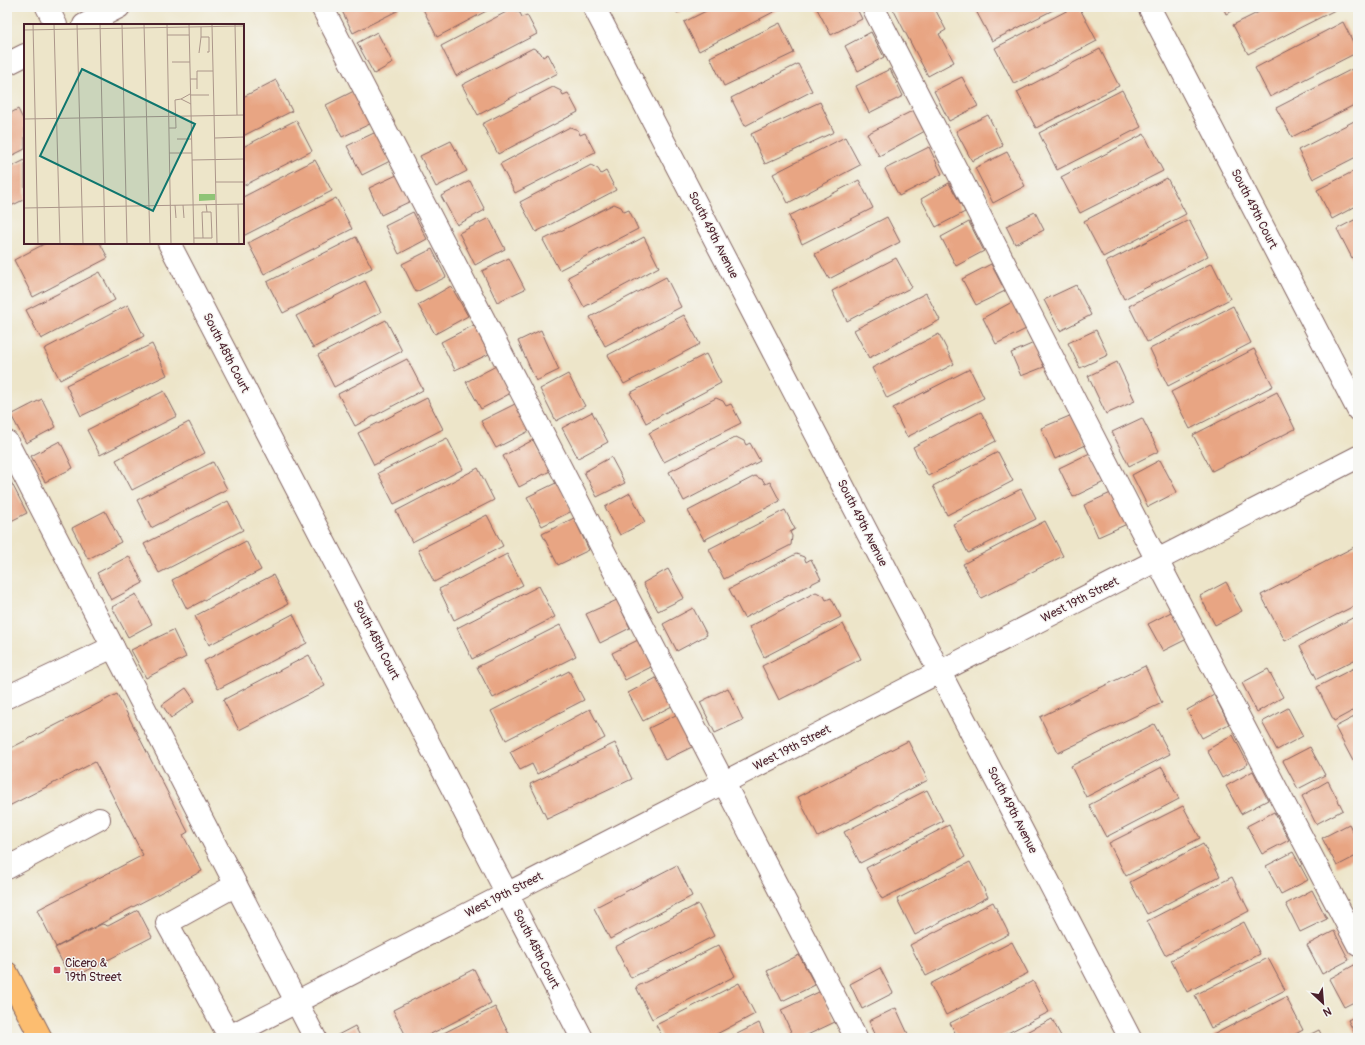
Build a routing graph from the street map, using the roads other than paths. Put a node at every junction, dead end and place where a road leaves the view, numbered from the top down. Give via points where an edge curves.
1 (47, 7) edge
2 (119, 7) edge
3 (322, 7) edge
4 (594, 7) edge
5 (873, 7) edge
6 (1150, 7) edge
7 (56, 24) edge
8 (86, 24) edge
9 (24, 56) edge
10 (7, 64) edge
11 (170, 244) edge
12 (1358, 410) edge
13 (7, 442) edge
14 (1358, 457) edge
15 (1157, 560) junction
16 (113, 646) junction
17 (940, 672) junction
18 (7, 697) edge
19 (724, 783) junction
20 (99, 819) dead end
21 (7, 868) edge
22 (236, 885) junction
23 (507, 894) junction
24 (1358, 945) edge
25 (7, 973) edge
26 (296, 1002) junction
27 (229, 1037) edge
28 (41, 1038) edge
29 (315, 1038) edge
30 (582, 1038) edge
31 (856, 1038) edge
32 (1130, 1038) edge

1 - 7 street
2 - 8 street
3 - 19 street
4 - 17 street, South 49th Avenue
5 - 15 street
6 - 12 street, South 49th Court
9 - 10 street
11 - 23 street, South 48th Court
13 - 16 street
14 - 15 street, West 19th Street
15 - 17 street, West 19th Street
15 - 24 street
16 - 18 street
16 - 22 street
17 - 19 street, West 19th Street
17 - 32 street, South 49th Avenue
19 - 23 street, West 19th Street
19 - 31 street
20 - 21 street
22 - 26 street
22 - 27 street via 167,923
23 - 26 street, West 19th Street
23 - 30 street, South 48th Court
25 - 28 main road
26 - 27 street, West 19th Street
26 - 29 street

